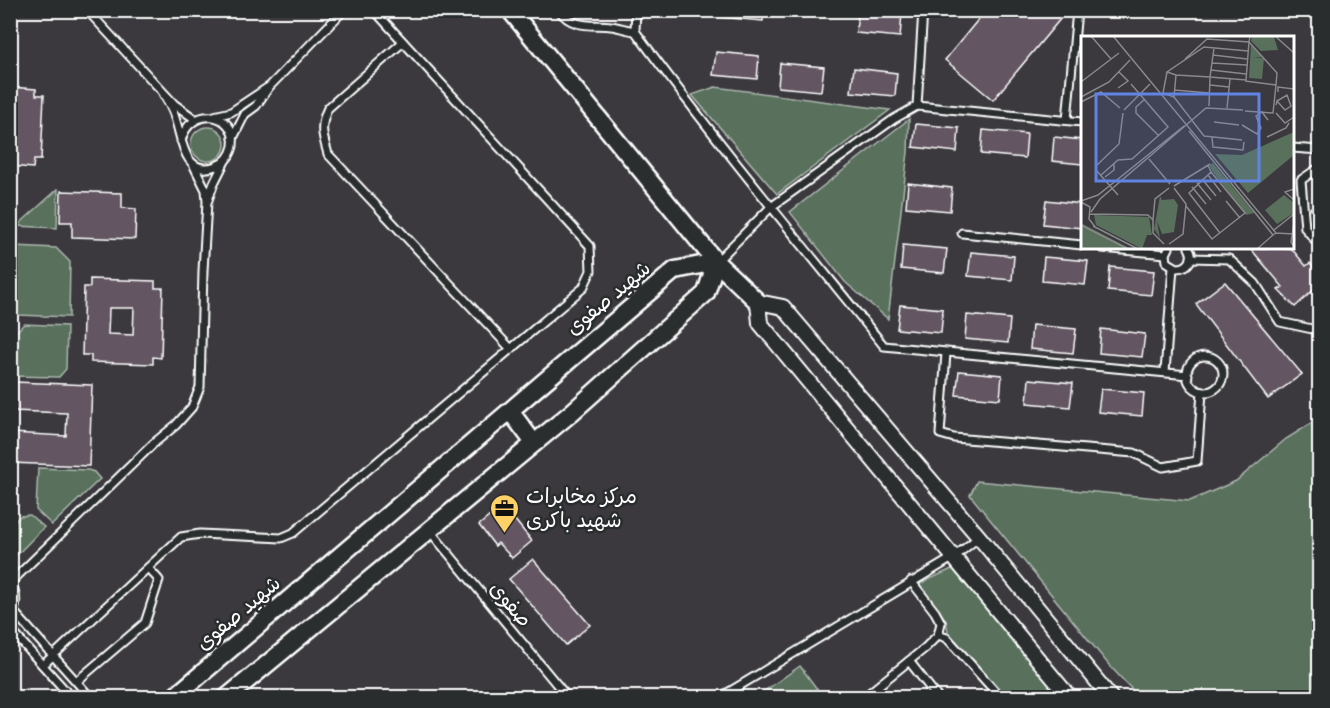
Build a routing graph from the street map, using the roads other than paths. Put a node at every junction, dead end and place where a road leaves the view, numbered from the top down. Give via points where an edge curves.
1 (87, 10) edge
2 (344, 10) edge
3 (374, 10) edge
4 (510, 10) edge
5 (559, 10) edge
6 (636, 10) edge
7 (923, 10) edge
8 (1077, 10) edge
9 (635, 31) junction
10 (403, 42) junction
11 (269, 87) junction
12 (163, 93) junction
13 (917, 106) junction
14 (211, 116) junction
15 (195, 119) junction
16 (1067, 120) junction
17 (1081, 122) edge
18 (233, 138) junction
19 (181, 141) junction
20 (1294, 148) edge
21 (1320, 150) edge
22 (225, 161) junction
23 (193, 164) junction
24 (1320, 167) edge
25 (207, 202) junction
26 (771, 207) junction
27 (962, 233) dead end
28 (1081, 245) edge
29 (1320, 246) edge
30 (1124, 249) edge
31 (1189, 249) edge
32 (1167, 251) edge
33 (1191, 258) junction
34 (716, 262) junction
35 (1173, 267) junction
36 (758, 302) junction
37 (1320, 326) edge
38 (511, 349) junction
39 (946, 353) junction
40 (1165, 372) junction
41 (1188, 375) junction
42 (1202, 392) junction
43 (510, 411) junction
44 (534, 443) junction
45 (430, 530) junction
46 (979, 537) junction
47 (954, 557) junction
48 (148, 567) junction
49 (911, 581) junction
50 (11, 582) edge
51 (12, 615) edge
52 (10, 629) edge
53 (938, 636) junction
54 (54, 657) junction
55 (909, 661) junction
56 (43, 665) junction
57 (76, 681) junction
58 (864, 697) edge
59 (72, 698) edge
60 (92, 698) edge
61 (173, 698) edge
62 (226, 698) edge
63 (568, 698) edge
64 (719, 698) edge
65 (938, 698) edge
66 (1001, 698) edge
67 (1071, 698) edge
68 (1111, 698) edge

1 - 12 lane
2 - 11 lane
3 - 10 lane
4 - 34 street
5 - 9 lane via 579,25
6 - 9 lane
7 - 13 lane
8 - 16 lane
9 - 26 lane
10 - 38 lane via 590,246 591,271 583,288
10 - 38 lane via 327,108 321,132 328,154
11 - 14 lane via 231,112
11 - 18 lane via 245,114
12 - 15 lane
12 - 19 lane
13 - 16 lane
13 - 26 lane
14 - 15 lane
14 - 18 lane via 226,124
15 - 19 lane
16 - 17 lane
18 - 22 lane
19 - 23 lane via 182,150
20 - 21 lane
22 - 23 lane via 210,168
22 - 25 lane
23 - 25 lane via 206,190
24 - 29 lane via 1301,180 1305,228
25 - 50 lane via 200,387 192,407
26 - 34 lane
26 - 39 lane via 884,346
27 - 28 lane
30 - 32 lane
31 - 33 lane
32 - 35 lane via 1167,262
33 - 35 lane via 1185,267
33 - 37 lane via 1229,259 1254,283 1280,322 1312,329
34 - 36 street
34 - 43 street, شهید صفوی via 675,270
34 - 44 street via 706,292
35 - 40 lane
36 - 46 street via 783,307
36 - 47 street via 760,323
38 - 48 lane via 293,532 281,538 200,534 181,537
39 - 40 lane
39 - 42 lane via 940,434 954,438 1134,453 1163,467 1197,461
40 - 41 lane
41 - 42 lane via 1192,386
41 - 42 lane via 1196,359 1207,357 1217,361 1223,371 1221,382 1213,390
43 - 44 street
43 - 61 street, شهید صفوی
44 - 45 street
45 - 62 street
45 - 63 lane, صفوی
46 - 47 lane
46 - 68 street
47 - 49 lane
47 - 67 street
48 - 54 lane
48 - 57 lane via 159,580 145,623
49 - 53 lane via 941,623
49 - 64 lane
50 - 51 lane via 17,600
51 - 54 lane
52 - 56 lane
53 - 55 lane
53 - 66 lane via 947,638
54 - 56 lane
54 - 57 lane
55 - 58 lane
55 - 65 lane
56 - 59 lane
57 - 60 lane

